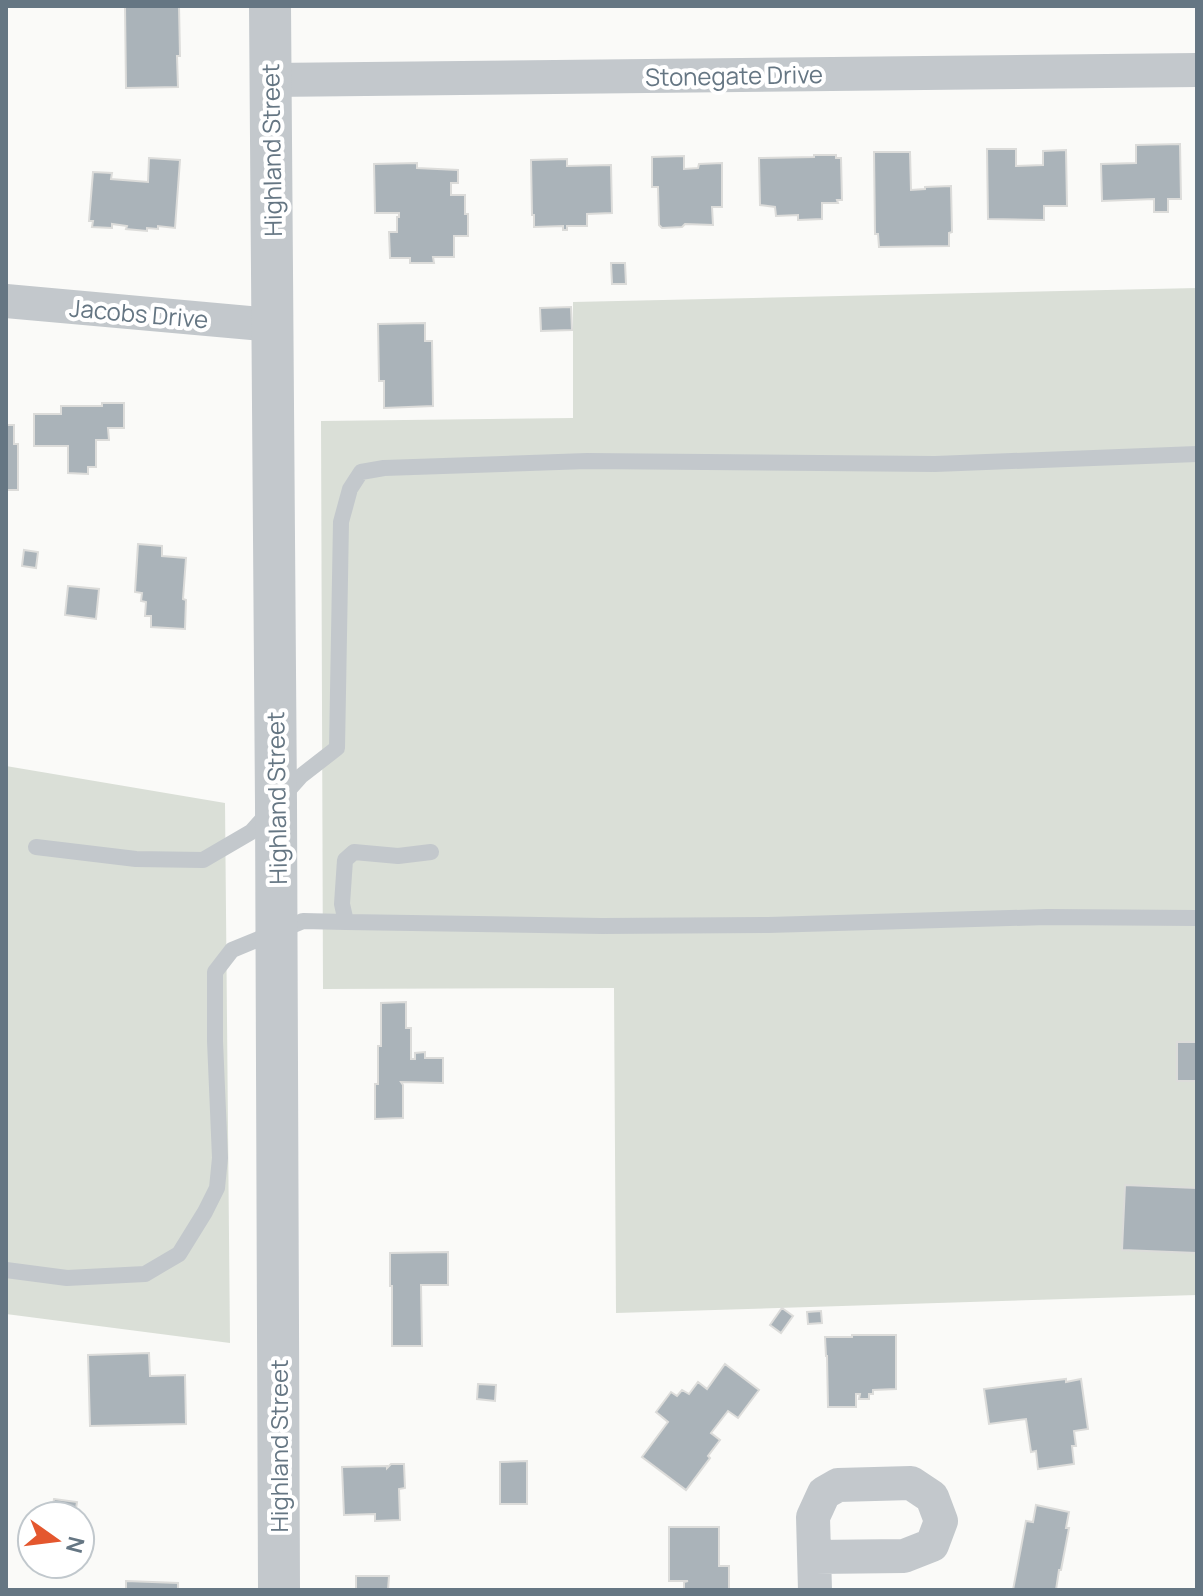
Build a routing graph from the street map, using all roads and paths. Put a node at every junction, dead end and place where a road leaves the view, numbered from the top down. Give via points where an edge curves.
1 (270, 6) edge
2 (1197, 70) edge
3 (270, 80) junction
4 (6, 301) edge
5 (273, 325) junction
6 (1197, 454) edge
7 (276, 804) junction
8 (36, 847) dead end
9 (431, 852) dead end
10 (1197, 918) edge
11 (346, 922) junction
12 (277, 931) junction
13 (6, 1270) edge
14 (279, 1590) edge

1 - 3 street, Highland Street
2 - 3 street, Stonegate Drive
3 - 5 street, Highland Street
4 - 5 street, Jacobs Drive
5 - 7 street, Highland Street
6 - 7 lane via 935,464 587,461 361,472 341,522 337,748
7 - 8 lane via 251,832 203,860 136,859
7 - 12 street, Highland Street
9 - 11 lane via 354,852 345,860
10 - 11 lane via 753,926
11 - 12 lane via 303,921
12 - 13 lane via 232,950 215,972 217,1188 179,1254 145,1274 67,1278
12 - 14 street, Highland Street

